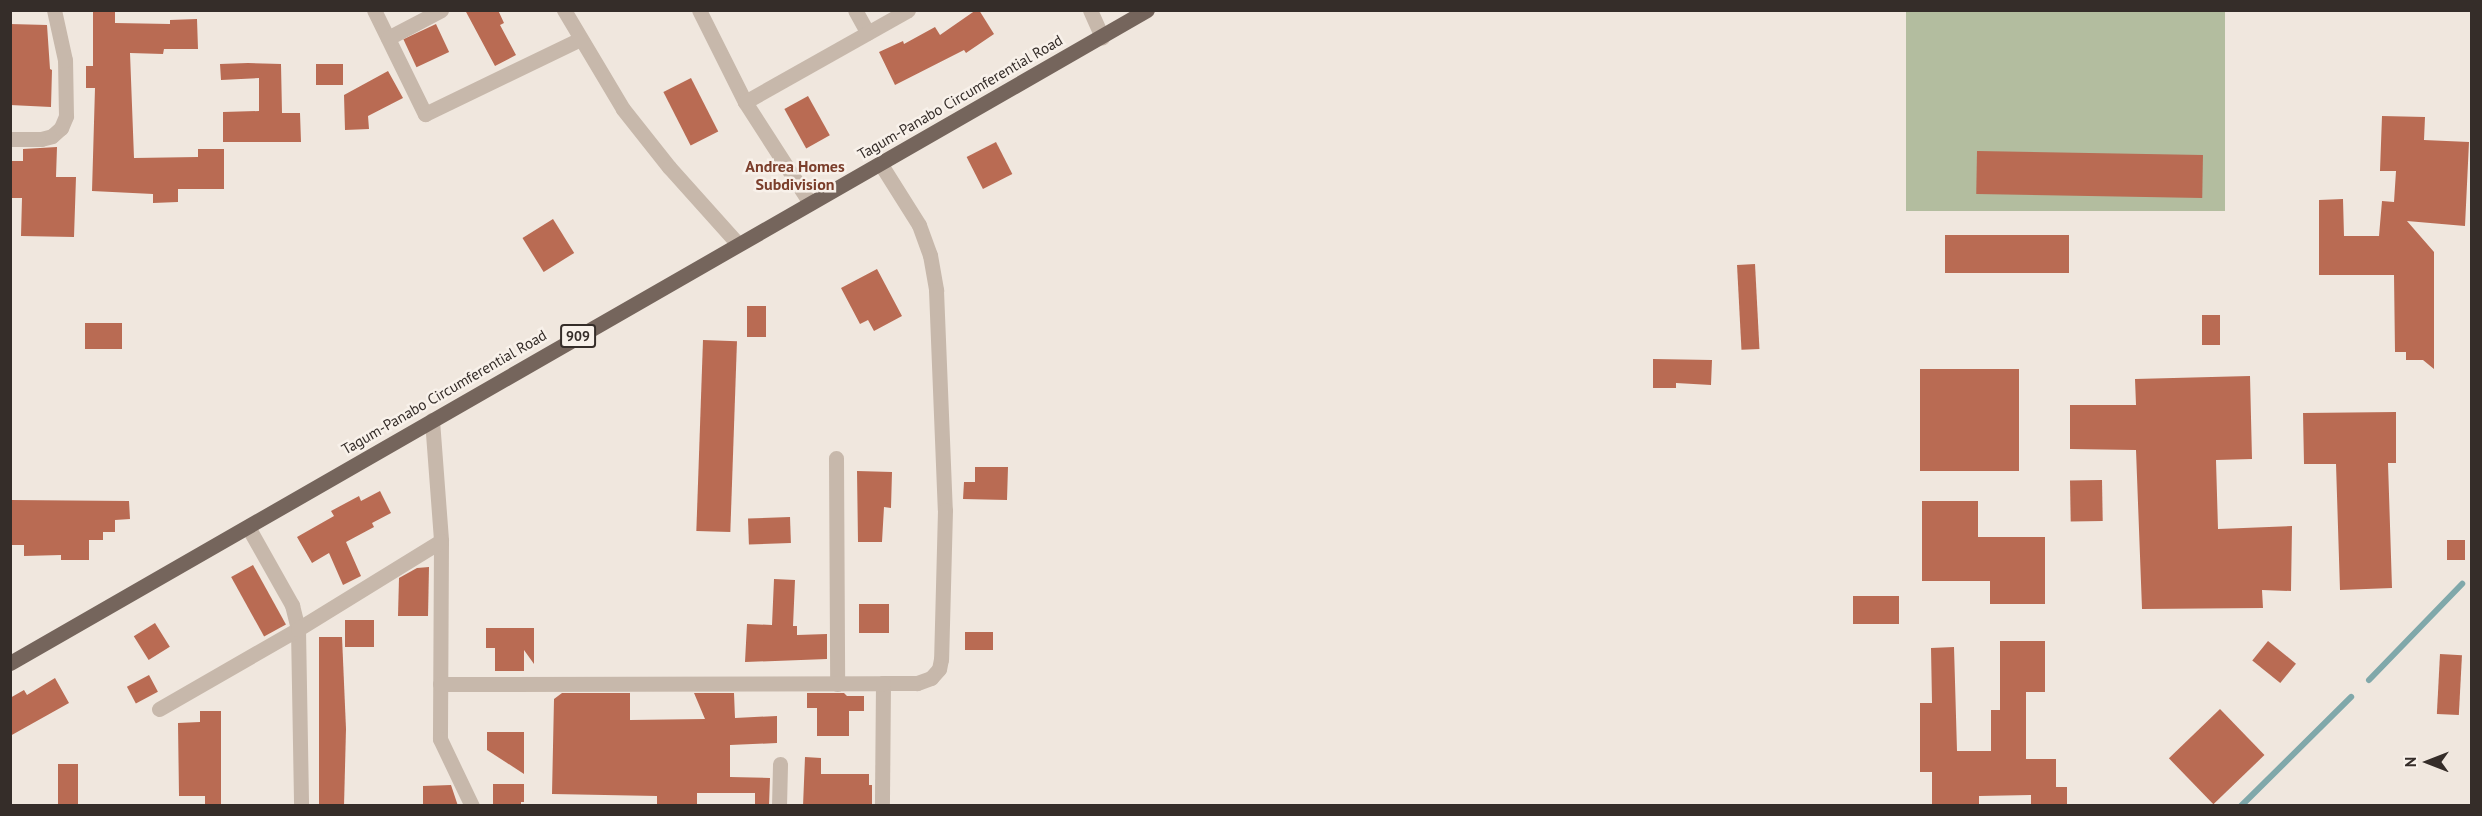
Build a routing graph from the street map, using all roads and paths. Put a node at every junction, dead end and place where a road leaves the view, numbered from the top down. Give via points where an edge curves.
1 (54, 10) edge
2 (374, 10) edge
3 (441, 10) edge
4 (564, 10) edge
5 (699, 10) edge
6 (855, 10) edge
7 (908, 10) edge
8 (1090, 10) edge
9 (1147, 10) edge
10 (868, 33) junction
11 (1102, 37) junction
12 (388, 38) junction
13 (579, 39) junction
14 (745, 102) junction
15 (10, 139) edge
16 (880, 163) junction
17 (810, 203) junction
18 (738, 244) junction
19 (432, 420) junction
20 (836, 458) dead end
21 (248, 527) junction
22 (441, 541) junction
23 (298, 629) junction
24 (10, 663) edge
25 (883, 683) junction
26 (440, 684) junction
27 (837, 684) junction
28 (159, 709) dead end
29 (780, 764) dead end
30 (301, 806) edge
31 (472, 806) edge
32 (779, 806) edge
33 (882, 806) edge

1 - 15 street via 64,60 66,116 52,136
2 - 12 street
3 - 12 street
4 - 13 street
5 - 14 street
6 - 10 street
7 - 10 street
8 - 11 street
9 - 11 main road, Tagum-Panabo Circumferential Road / 909
10 - 14 street
11 - 16 main road, Tagum-Panabo Circumferential Road / 909
12 - 13 street via 425,114
13 - 18 street via 630,118
14 - 17 street
16 - 17 main road, Tagum-Panabo Circumferential Road / 909
16 - 25 street via 919,225 930,255 936,290 945,510 939,669 931,678 917,683
17 - 18 main road, Tagum-Panabo Circumferential Road / 909
18 - 19 main road, Tagum-Panabo Circumferential Road / 909
19 - 21 main road, Tagum-Panabo Circumferential Road / 909
19 - 22 street
20 - 27 street
21 - 23 street via 292,606
21 - 24 main road, Tagum-Panabo Circumferential Road / 909
22 - 23 street
22 - 26 street
23 - 28 street
23 - 30 street
25 - 27 street
25 - 33 street
26 - 27 street
26 - 31 street via 441,739
29 - 32 street

